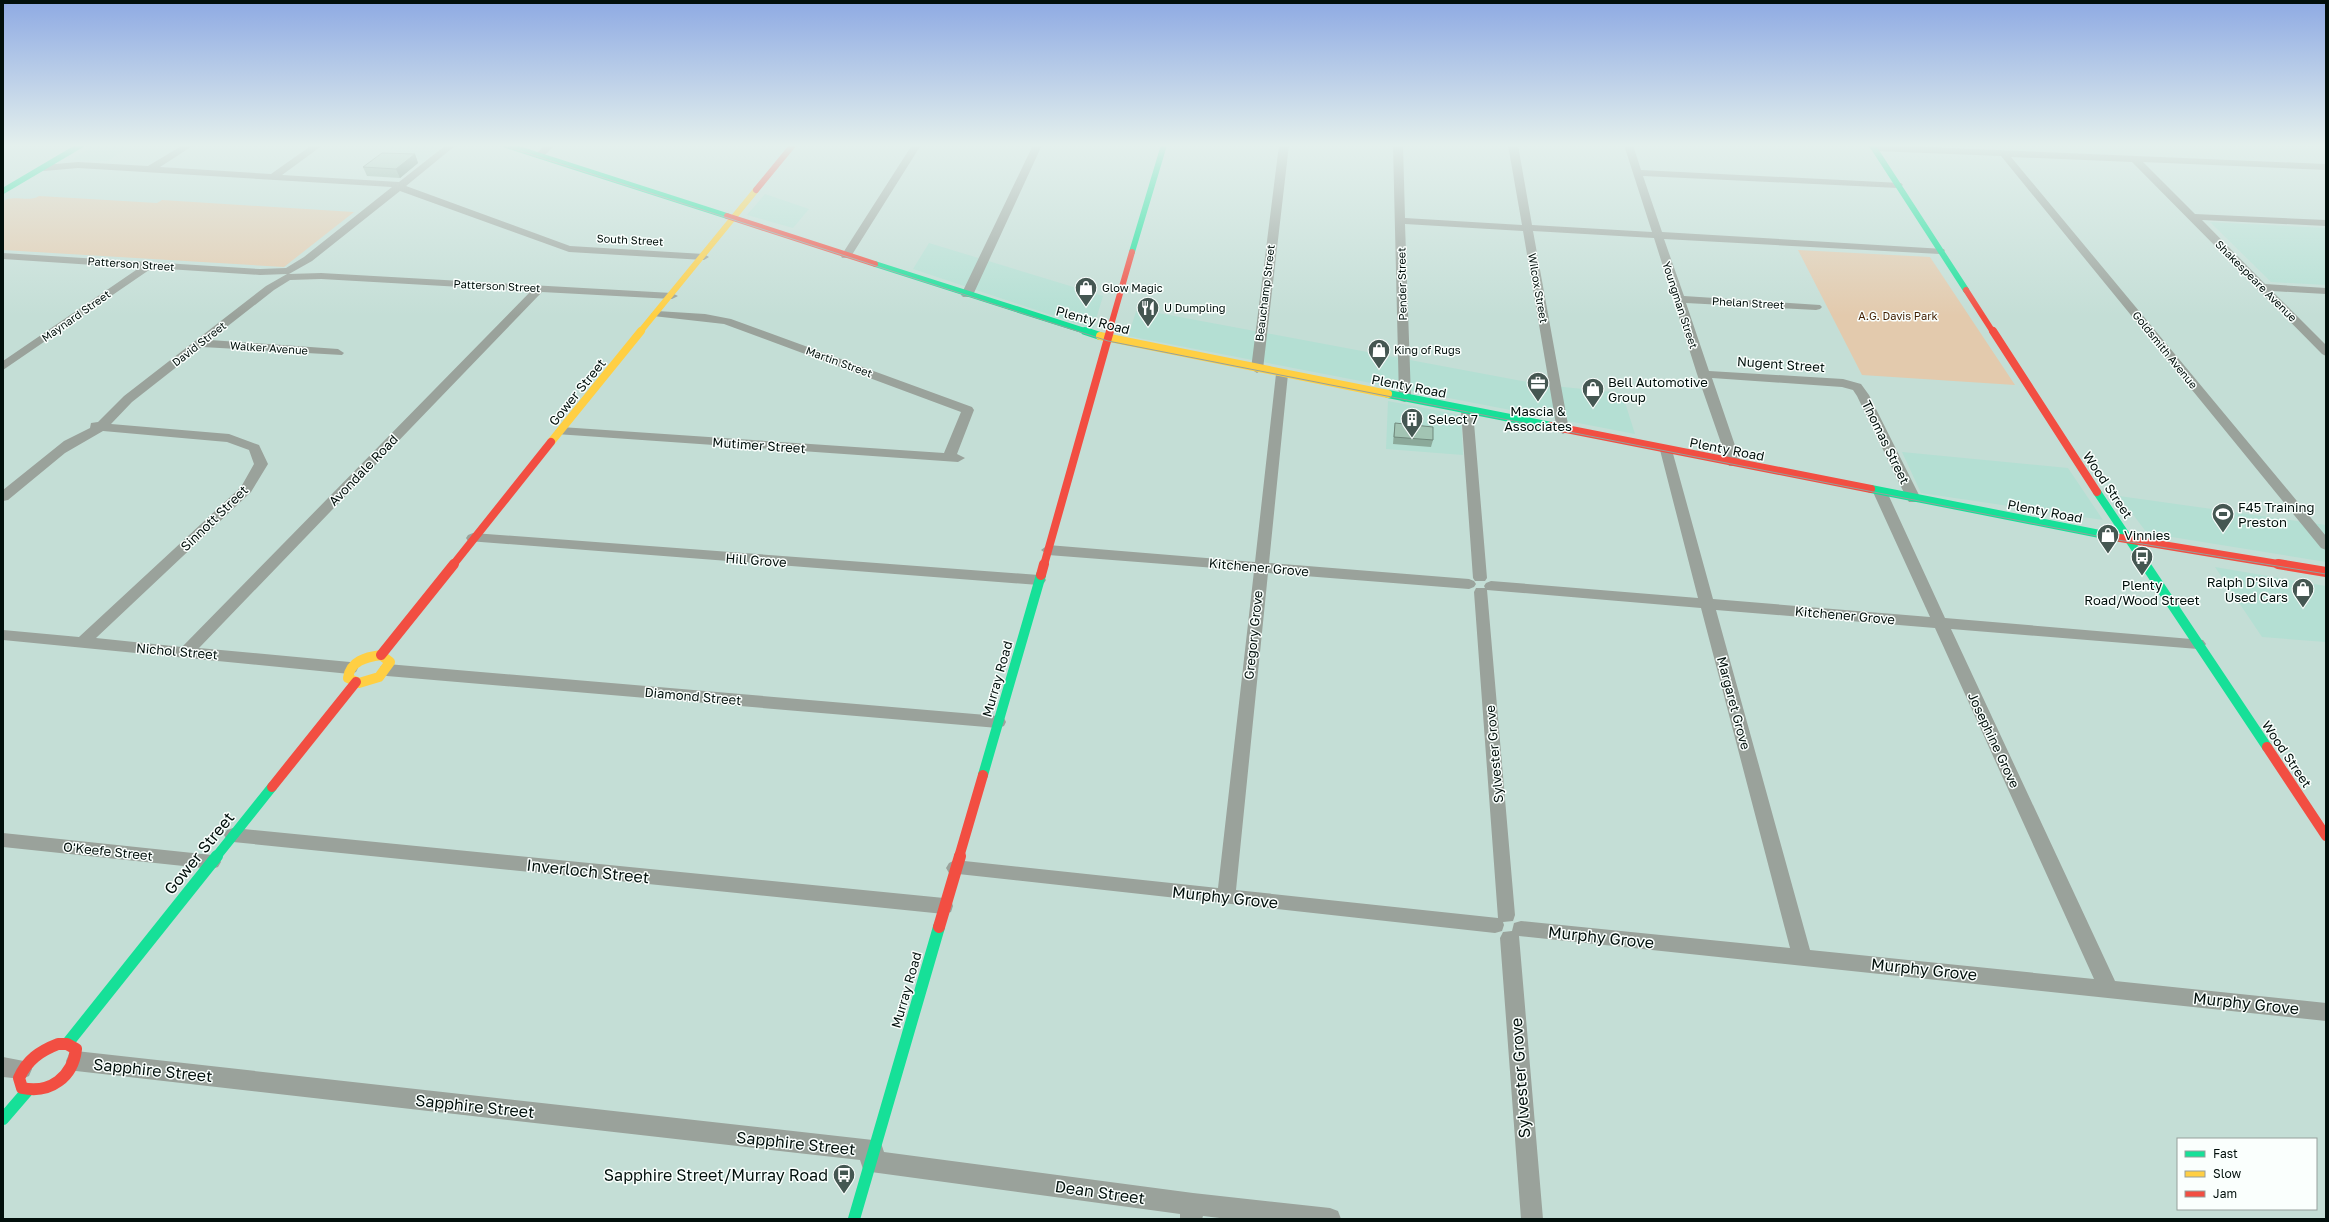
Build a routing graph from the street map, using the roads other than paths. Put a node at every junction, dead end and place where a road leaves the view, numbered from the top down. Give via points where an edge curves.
1 (380, 202) edge
2 (443, 202) edge
3 (679, 202) edge
4 (748, 202) edge
5 (881, 202) edge
6 (1011, 202) edge
7 (1147, 202) edge
8 (1277, 202) edge
9 (1400, 202) edge
10 (1523, 202) edge
11 (1647, 202) edge
12 (1909, 202) edge
13 (2044, 202) edge
14 (2177, 202) edge
15 (2192, 217) junction
16 (734, 220) junction
17 (1400, 221) junction
18 (2326, 223) edge
19 (1527, 228) junction
20 (774, 233) junction
21 (754, 234) dead end
22 (1658, 236) junction
23 (728, 240) dead end
24 (1940, 250) junction
25 (705, 254) junction
26 (846, 256) junction
27 (6, 259) edge
28 (148, 266) junction
29 (288, 274) junction
30 (2262, 287) junction
31 (539, 289) junction
32 (2326, 291) edge
33 (967, 295) junction
34 (672, 296) junction
35 (1679, 299) junction
36 (1816, 307) dead end
37 (657, 314) junction
38 (1109, 340) junction
39 (200, 343) junction
40 (2326, 352) edge
41 (338, 353) dead end
42 (3, 366) edge
43 (1257, 369) junction
44 (1282, 374) junction
45 (1703, 374) junction
46 (1857, 387) joint
47 (1405, 398) junction
48 (1467, 411) junction
49 (98, 426) junction
50 (1563, 430) junction
51 (561, 431) junction
52 (1666, 450) junction
53 (953, 458) joint
54 (1734, 463) junction
55 (1880, 492) junction
56 (3, 497) edge
57 (1914, 499) junction
58 (473, 538) junction
59 (2129, 540) junction
60 (2326, 545) edge
61 (1048, 550) junction
62 (1260, 567) junction
63 (2326, 572) edge
64 (1039, 580) junction
65 (1480, 585) junction
66 (1707, 604) junction
67 (1940, 623) junction
68 (3, 635) edge
69 (83, 642) junction
70 (2198, 644) junction
71 (187, 651) junction
72 (381, 655) junction
73 (350, 668) junction
74 (387, 670) junction
75 (356, 682) junction
76 (998, 722) junction
77 (233, 835) junction
78 (2326, 836) edge
79 (3, 840) edge
80 (212, 862) junction
81 (955, 868) junction
82 (1226, 896) junction
83 (944, 906) junction
84 (1508, 927) junction
85 (1802, 957) junction
86 (2108, 988) junction
87 (2326, 1012) edge
88 (71, 1053) junction
89 (13, 1068) edge
90 (28, 1090) junction
91 (3, 1119) edge
92 (872, 1156) junction
93 (1192, 1212) edge
94 (854, 1219) edge
95 (1330, 1219) edge
96 (1532, 1219) edge

1 - 29 street, David Street
2 - 25 street, South Street via 569,249
3 - 16 main road, Plenty Road
4 - 16 main road, Gower Street
5 - 26 street
6 - 33 street
7 - 38 main road, Murray Road via 1116,307
8 - 43 street, Beauchamp Street
9 - 17 street, Pender Street
10 - 19 street, Wilcox Street
11 - 22 street, Youngman Street
12 - 24 main road, Wood Street
13 - 60 street, Goldsmith Avenue
14 - 15 street, Shakespeare Avenue
15 - 18 street
15 - 30 street, Shakespeare Avenue
16 - 20 main road, Plenty Road
16 - 25 main road, Gower Street
17 - 19 street
17 - 47 street, Pender Street
19 - 22 street
19 - 50 street, Wilcox Street
20 - 21 main road
20 - 26 main road, Plenty Road
22 - 24 street
22 - 35 street, Youngman Street
23 - 25 main road
24 - 59 main road, Wood Street
25 - 34 main road, Gower Street
26 - 33 main road, Plenty Road
27 - 28 street, Patterson Street
28 - 29 street, Patterson Street
28 - 42 street, Maynard Street
29 - 31 street, Patterson Street
29 - 39 street, David Street
30 - 32 street
30 - 40 street, Shakespeare Avenue
31 - 34 street, Patterson Street
31 - 71 street, Avondale Road
33 - 38 main road, Plenty Road
34 - 37 main road, Gower Street
35 - 36 street, Phelan Street
35 - 45 street, Youngman Street
37 - 51 main road, Gower Street
37 - 53 street, Martin Street via 727,321 968,410
38 - 43 main road, Plenty Road
38 - 61 main road, Murray Road
39 - 41 street, Walker Avenue
39 - 49 street, David Street via 128,399
43 - 44 main road, Plenty Road
44 - 47 main road, Plenty Road
44 - 62 street, Gregory Grove
45 - 46 street, Nugent Street via 1843,383
45 - 54 street, Youngman Street
46 - 57 street, Thomas Street
47 - 48 main road, Plenty Road
48 - 50 main road, Plenty Road
48 - 65 street, Sylvester Grove
49 - 56 street, David Street
49 - 69 street, Sinnott Street via 229,438 254,448 261,464 246,489
50 - 52 main road, Plenty Road
51 - 53 street, Mutimer Street
51 - 58 main road, Gower Street
52 - 54 main road, Plenty Road
52 - 66 street, Margaret Grove
54 - 55 main road, Plenty Road
55 - 57 main road, Plenty Road
55 - 67 street, Josephine Grove
57 - 59 main road, Plenty Road
58 - 64 street, Hill Grove
58 - 72 main road, Gower Street
59 - 63 main road, Plenty Road
59 - 70 main road, Wood Street
61 - 62 street, Kitchener Grove
61 - 64 main road, Murray Road
62 - 65 street, Kitchener Grove
62 - 82 street, Gregory Grove
64 - 76 main road, Murray Road
65 - 66 street, Kitchener Grove
65 - 84 street, Sylvester Grove
66 - 67 street, Kitchener Grove
66 - 85 street, Margaret Grove
67 - 70 street, Kitchener Grove
67 - 86 street, Josephine Grove
68 - 69 street, Nichol Street
69 - 71 street, Nichol Street
70 - 78 main road, Wood Street
71 - 73 street, Nichol Street
72 - 73 main road via 365,658
72 - 74 main road via 389,660
73 - 75 main road via 348,678
74 - 75 main road via 372,680
74 - 76 street, Diamond Street
75 - 77 main road, Gower Street
76 - 81 main road, Murray Road
77 - 80 main road, Gower Street
77 - 83 street, Inverloch Street
79 - 80 street, O'Keefe Street
80 - 88 main road, Gower Street
81 - 82 street, Murphy Grove
81 - 83 main road, Murray Road
82 - 84 street, Murphy Grove
83 - 92 main road, Murray Road
84 - 85 street, Murphy Grove
84 - 96 street, Sylvester Grove
85 - 86 street, Murphy Grove
86 - 87 street, Murphy Grove
88 - 89 main road via 47,1048
88 - 90 main road, Gower Street via 61,1079 49,1086
88 - 92 street, Sapphire Street
89 - 90 main road via 22,1087
90 - 91 main road
92 - 93 street, Dean Street
92 - 94 main road, Murray Road
93 - 95 street, Dean Street

